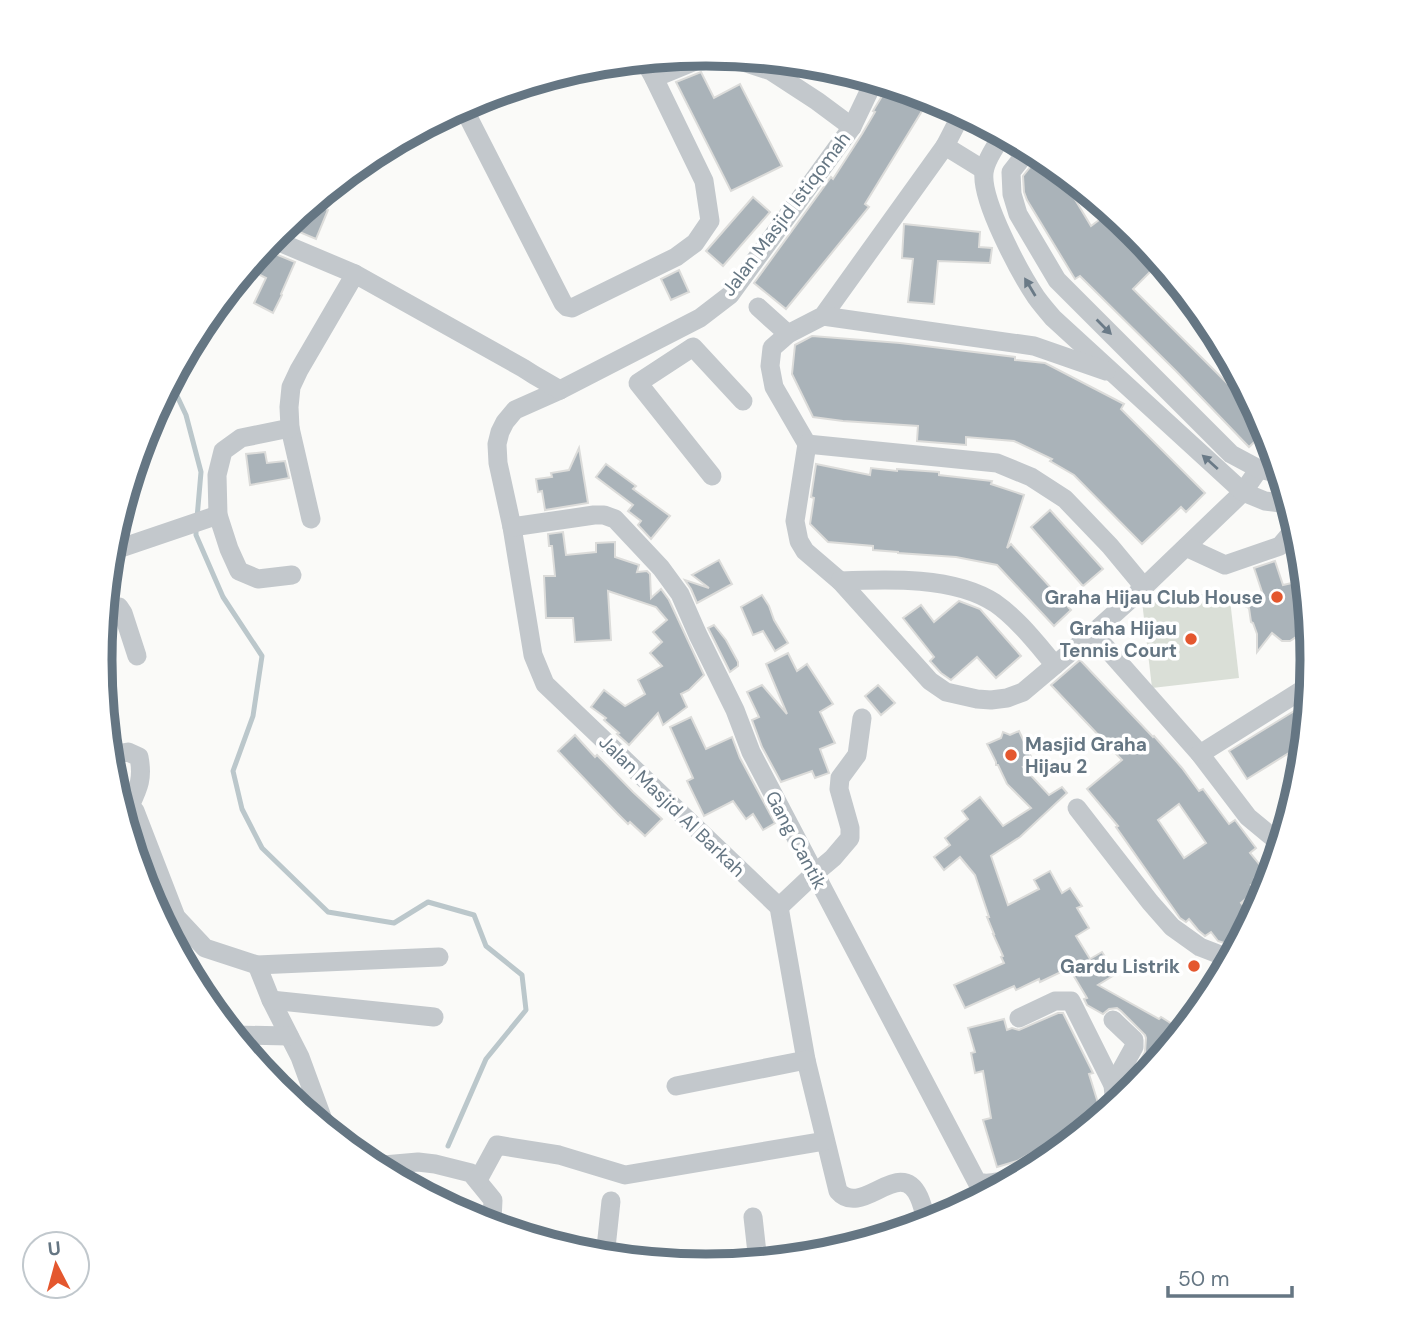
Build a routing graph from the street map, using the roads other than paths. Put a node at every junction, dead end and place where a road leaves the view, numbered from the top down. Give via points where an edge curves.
1 (680, 67) edge
2 (649, 70) edge
3 (770, 71) edge
4 (654, 78) junction
5 (870, 90) edge
6 (468, 117) edge
7 (957, 123) edge
8 (852, 127) junction
9 (999, 143) edge
10 (945, 146) junction
11 (1022, 158) edge
12 (984, 170) junction
13 (283, 244) edge
14 (355, 274) junction
15 (758, 307) dead end
16 (823, 316) junction
17 (1053, 318) junction
18 (788, 334) junction
19 (645, 346) junction
20 (1034, 346) junction
21 (603, 367) joint
22 (662, 367) junction
23 (1114, 374) junction
24 (534, 375) junction
25 (565, 387) junction
26 (535, 401) junction
27 (743, 401) dead end
28 (290, 428) junction
29 (807, 444) junction
30 (1259, 469) junction
31 (1269, 471) edge
32 (712, 476) dead end
33 (1243, 492) junction
34 (1279, 503) edge
35 (311, 519) dead end
36 (204, 520) junction
37 (512, 527) junction
38 (1287, 537) edge
39 (124, 547) edge
40 (1186, 547) junction
41 (292, 575) dead end
42 (840, 581) junction
43 (1144, 587) junction
44 (116, 607) edge
45 (1093, 633) junction
46 (137, 656) dead end
47 (1055, 666) junction
48 (1299, 692) edge
49 (862, 718) dead end
50 (120, 753) edge
51 (1200, 754) junction
52 (131, 804) edge
53 (131, 807) edge
54 (1077, 808) dead end
55 (1273, 838) edge
56 (814, 874) junction
57 (779, 908) junction
58 (1223, 955) edge
59 (439, 957) dead end
60 (257, 965) junction
61 (271, 1000) junction
62 (434, 1017) dead end
63 (1018, 1018) dead end
64 (1113, 1020) dead end
65 (246, 1035) edge
66 (289, 1036) junction
67 (806, 1060) junction
68 (1113, 1085) junction
69 (676, 1086) dead end
70 (1114, 1093) edge
71 (320, 1111) edge
72 (825, 1141) junction
73 (392, 1164) edge
74 (478, 1180) junction
75 (982, 1187) edge
76 (611, 1201) dead end
77 (924, 1213) edge
78 (492, 1214) edge
79 (753, 1217) dead end
80 (606, 1245) edge
81 (757, 1252) edge

1 - 4 street
2 - 4 street
3 - 8 street
4 - 6 street via 704,181 710,221 695,243 676,257 572,308 563,303
5 - 8 street, Jalan Masjid Istiqomah
7 - 10 street
8 - 19 street, Jalan Masjid Istiqomah via 730,295 701,318
9 - 12 street
10 - 12 street
10 - 16 street
11 -> 30 street via 1011,172 1012,194 1018,214 1057,280 1231,454
17 -> 12 street via 1001,233 989,202
13 - 14 street
14 - 24 street
14 - 28 street via 299,370 292,387
15 - 18 street
16 - 18 street
16 - 20 street
17 - 20 street
17 - 23 street
18 - 29 street via 772,348 771,375
19 - 21 street, Jalan Masjid Istiqomah
19 - 22 street
20 - 23 street
21 - 25 street, Jalan Masjid Al Barkah
22 - 27 street via 693,347
22 - 32 street via 638,383
33 -> 23 street
24 - 25 street
24 - 26 street
25 - 26 street, Jalan Masjid Al Barkah
26 - 37 street, Jalan Masjid Al Barkah via 515,410 497,444
28 - 35 street
28 - 36 street via 241,438 223,451
29 - 42 street via 796,532 806,551
29 - 43 street via 997,463 1031,477 1065,499
30 - 31 street
30 - 33 street
33 - 34 street
33 - 40 street
36 - 39 street
36 - 41 street via 229,549 239,571 258,579
37 - 56 street, Gang Cantik via 610,516 661,568 680,594 751,752
37 - 57 street, Jalan Masjid Al Barkah via 533,655 545,684
38 - 40 street via 1280,546 1225,565
40 - 43 street
42 - 47 street via 929,582 984,597 1013,618
42 - 47 street via 930,681 946,692 977,699 1007,698 1023,692
43 - 45 street
44 - 46 street via 123,613
45 - 47 street
45 - 51 street
48 - 51 street
49 - 56 street via 857,755 840,778 850,838
50 - 52 street via 139,757 142,773
51 - 55 street via 1248,817
53 - 60 street via 176,917 205,948
54 - 58 street via 1172,927 1200,947
56 - 57 street
56 - 75 street, Gang Cantik
57 - 67 street
59 - 60 street
60 - 61 street
61 - 62 street
61 - 66 street
63 - 68 street via 1055,1001 1071,1001
64 - 68 street via 1134,1041
65 - 66 street
66 - 71 street
67 - 69 street
67 - 72 street
68 - 70 street
72 - 74 street via 625,1175 559,1155 498,1144
72 - 77 street via 842,1196 856,1200 904,1183 919,1196
73 - 74 street via 435,1164 471,1173
74 - 78 street via 493,1200
76 - 80 street
79 - 81 street

